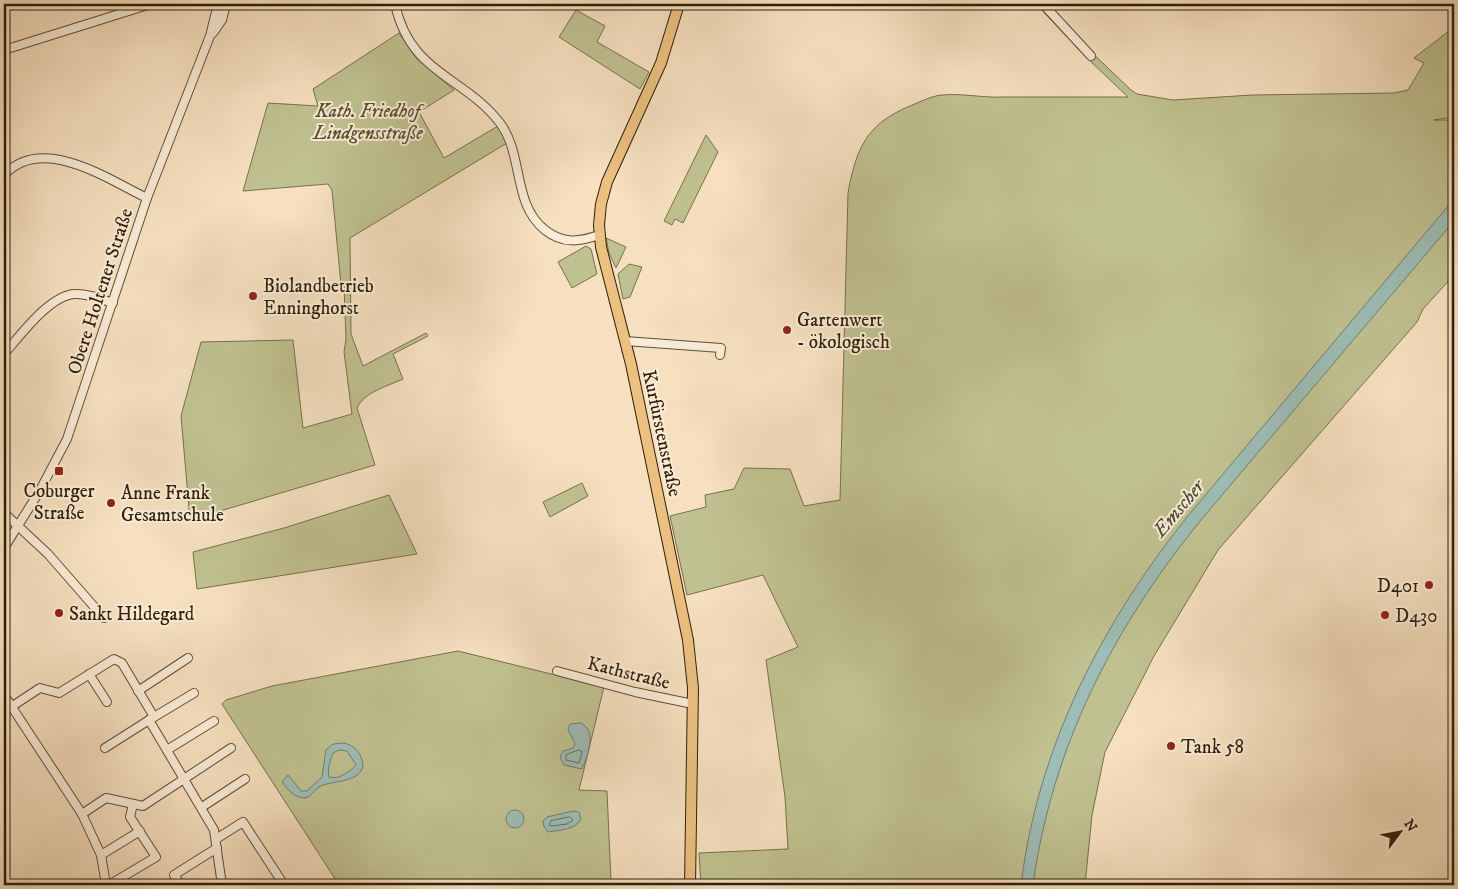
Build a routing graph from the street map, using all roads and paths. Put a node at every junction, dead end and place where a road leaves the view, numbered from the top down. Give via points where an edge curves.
1 (151, 4) edge
2 (218, 4) edge
3 (226, 4) edge
4 (395, 4) edge
5 (680, 4) edge
6 (1043, 4) edge
7 (1450, 4) edge
8 (1454, 11) edge
9 (210, 36) junction
10 (4, 50) edge
11 (1091, 56) dead end
12 (4, 175) edge
13 (147, 198) junction
14 (599, 235) junction
15 (113, 303) junction
16 (625, 341) junction
17 (4, 354) edge
18 (720, 355) dead end
19 (4, 513) edge
20 (17, 525) junction
21 (4, 548) edge
22 (104, 618) dead end
23 (188, 658) dead end
24 (557, 670) dead end
25 (89, 674) junction
26 (138, 691) junction
27 (194, 693) dead end
28 (4, 695) edge
29 (107, 702) dead end
30 (693, 704) junction
31 (11, 707) junction
32 (152, 719) junction
33 (214, 721) dead end
34 (105, 748) dead end
35 (231, 748) dead end
36 (167, 750) junction
37 (184, 778) junction
38 (245, 779) dead end
39 (132, 804) junction
40 (202, 807) junction
41 (82, 814) junction
42 (140, 832) junction
43 (216, 838) junction
44 (217, 848) junction
45 (101, 855) junction
46 (107, 885) edge
47 (181, 885) edge
48 (222, 885) edge
49 (284, 885) edge
50 (690, 885) edge

1 - 10 street
2 - 9 street, Obere Holtener Straße
3 - 9 street, Obere Holtener Straße via 222,20
4 - 14 street via 400,24 422,59 483,106 506,132 526,203 541,226 573,242
5 - 14 main road, Kurfürstenstraße via 662,63 607,182 601,204
6 - 11 street
7 - 8 street
9 - 13 street, Obere Holtener Straße
12 - 13 street via 30,160 58,158
13 - 15 street, Obere Holtener Straße
14 - 16 main road, Kurfürstenstraße
15 - 17 street via 74,294 58,299
15 - 20 street, Obere Holtener Straße via 67,439
16 - 18 street via 721,348
16 - 30 main road, Kurfürstenstraße via 684,616
19 - 20 street
20 - 21 street, Obere Holtener Straße
20 - 22 street via 68,575
23 - 26 street
24 - 30 street, Kathstraße
25 - 26 street via 114,659 122,663
25 - 29 street
25 - 31 street via 59,693 40,688
26 - 32 street
27 - 32 street
28 - 31 street
30 - 50 main road, Kurfürstenstraße
31 - 41 street
32 - 34 street
32 - 36 street
33 - 36 street
35 - 37 street
36 - 37 street
37 - 39 street via 143,806
37 - 40 street
38 - 40 street
39 - 41 street via 106,798
39 - 42 street via 130,817
40 - 43 street
41 - 45 street
42 - 45 street
42 - 46 street via 156,857
43 - 44 street
43 - 49 street via 243,822
44 - 47 street via 174,875
44 - 48 street
45 - 46 street

